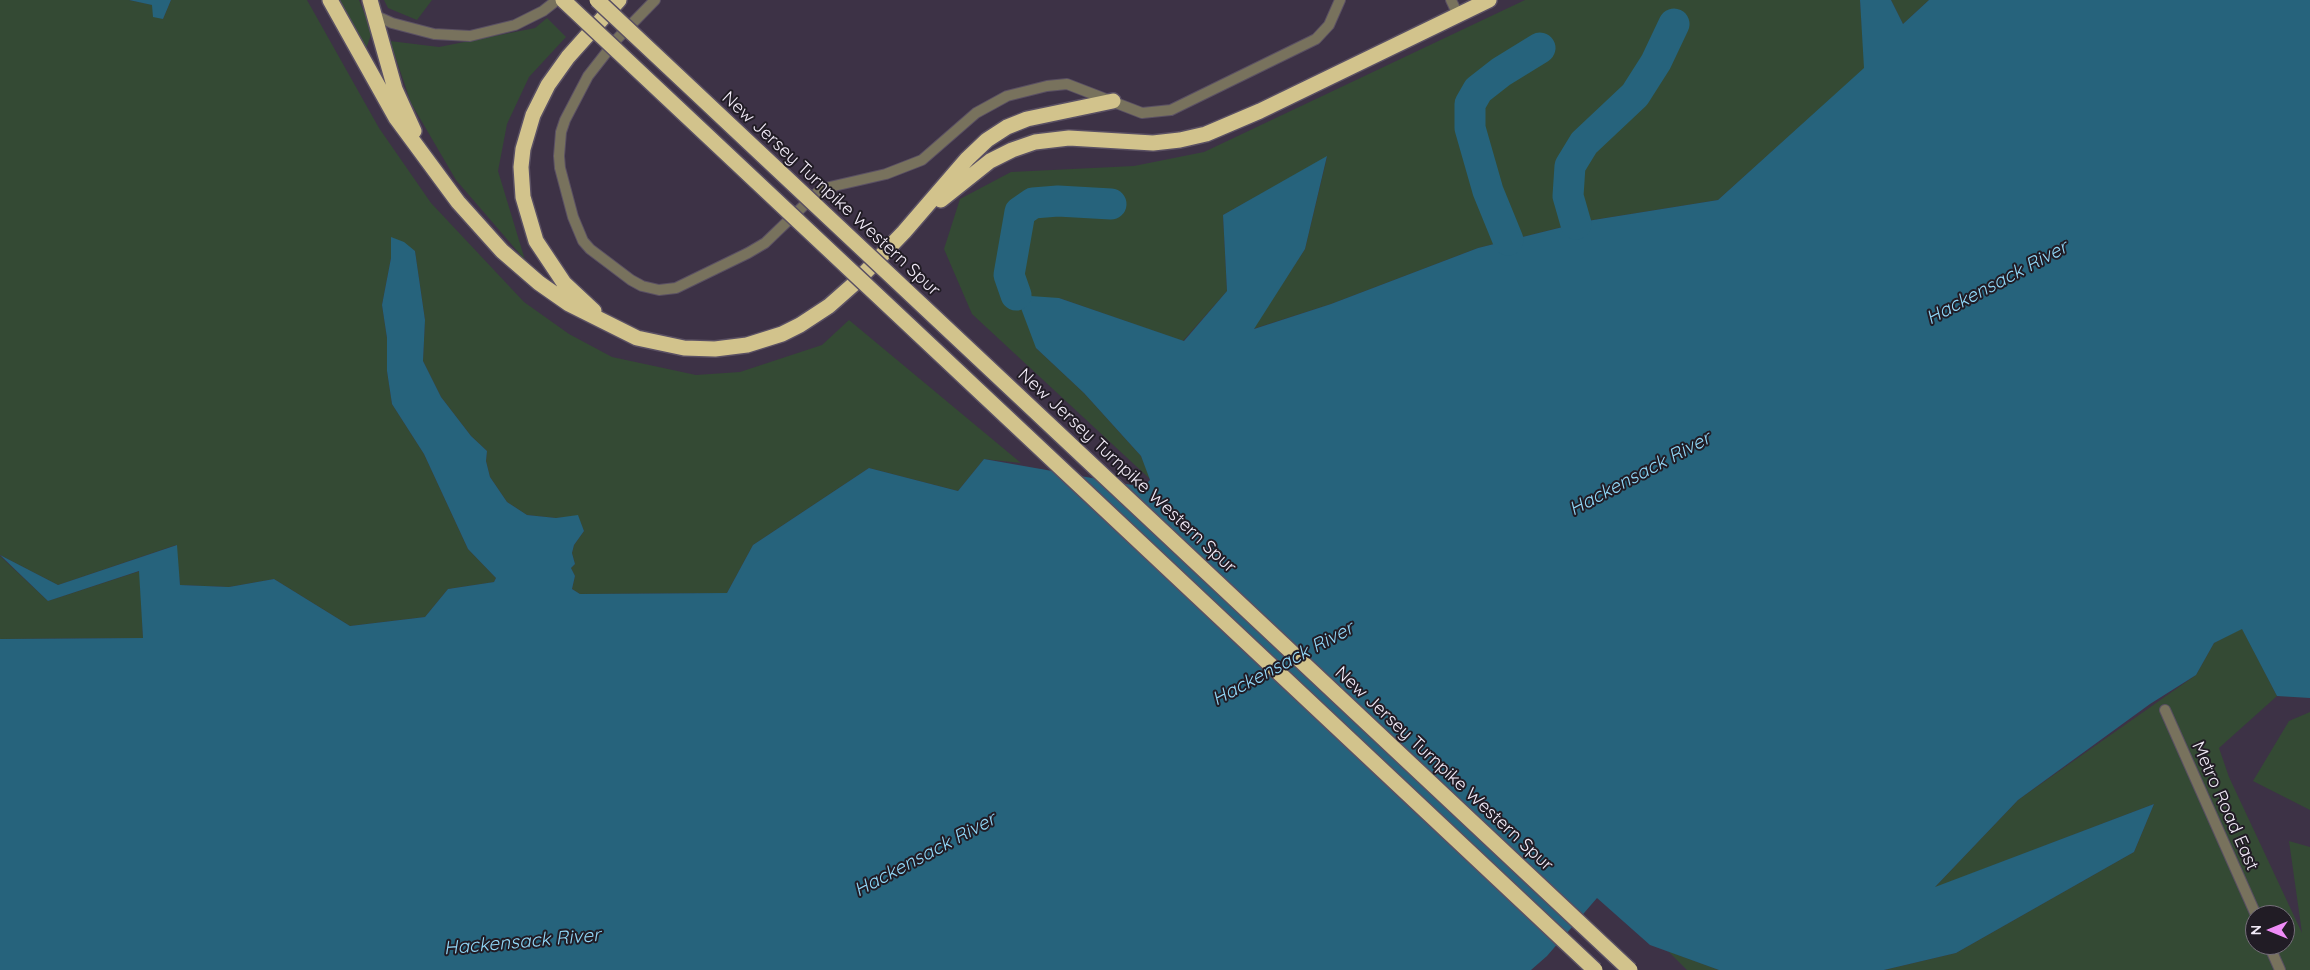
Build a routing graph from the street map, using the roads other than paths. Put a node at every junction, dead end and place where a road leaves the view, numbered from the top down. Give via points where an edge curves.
1 (330, 0) edge
2 (557, 0) edge
3 (563, 0) edge
4 (597, 0) edge
5 (619, 0) edge
6 (656, 0) edge
7 (1340, 0) edge
8 (1450, 0) edge
9 (1489, 0) edge
10 (372, 7) edge
11 (1458, 15) junction
12 (1113, 101) junction
13 (435, 170) junction
14 (904, 232) junction
15 (606, 322) junction
16 (2165, 710) dead end
17 (2252, 905) edge
18 (2273, 955) edge
19 (1595, 970) edge
20 (1630, 970) edge
21 (2280, 970) edge

1 - 13 highway via 396,118
2 - 10 lane via 515,25 470,36 434,34 392,23
3 - 19 highway, bridge
4 - 20 highway, New Jersey Turnpike Western Spur, bridge
5 - 15 highway via 568,57 548,85 530,123 521,167 522,197 536,241 564,283
6 - 12 lane via 616,39 588,76 565,120 559,156 572,217 583,241 631,280 651,289 676,288 748,253 765,243 821,189 886,174 922,160 976,113 1007,96 1067,84
7 - 12 lane via 1329,25 1316,39 1183,105 1161,112 1142,113
8 - 11 lane
9 - 11 highway
10 - 13 highway via 394,89
11 - 14 highway via 1206,134 1152,143 1058,138 1012,150 966,178
12 - 14 highway via 1037,116 997,133 967,159
13 - 15 highway via 479,227 520,267 569,304
14 - 15 highway via 829,306 800,325 765,340 731,348 684,348 637,338
16 - 17 lane, Metro Road East
18 - 21 lane

